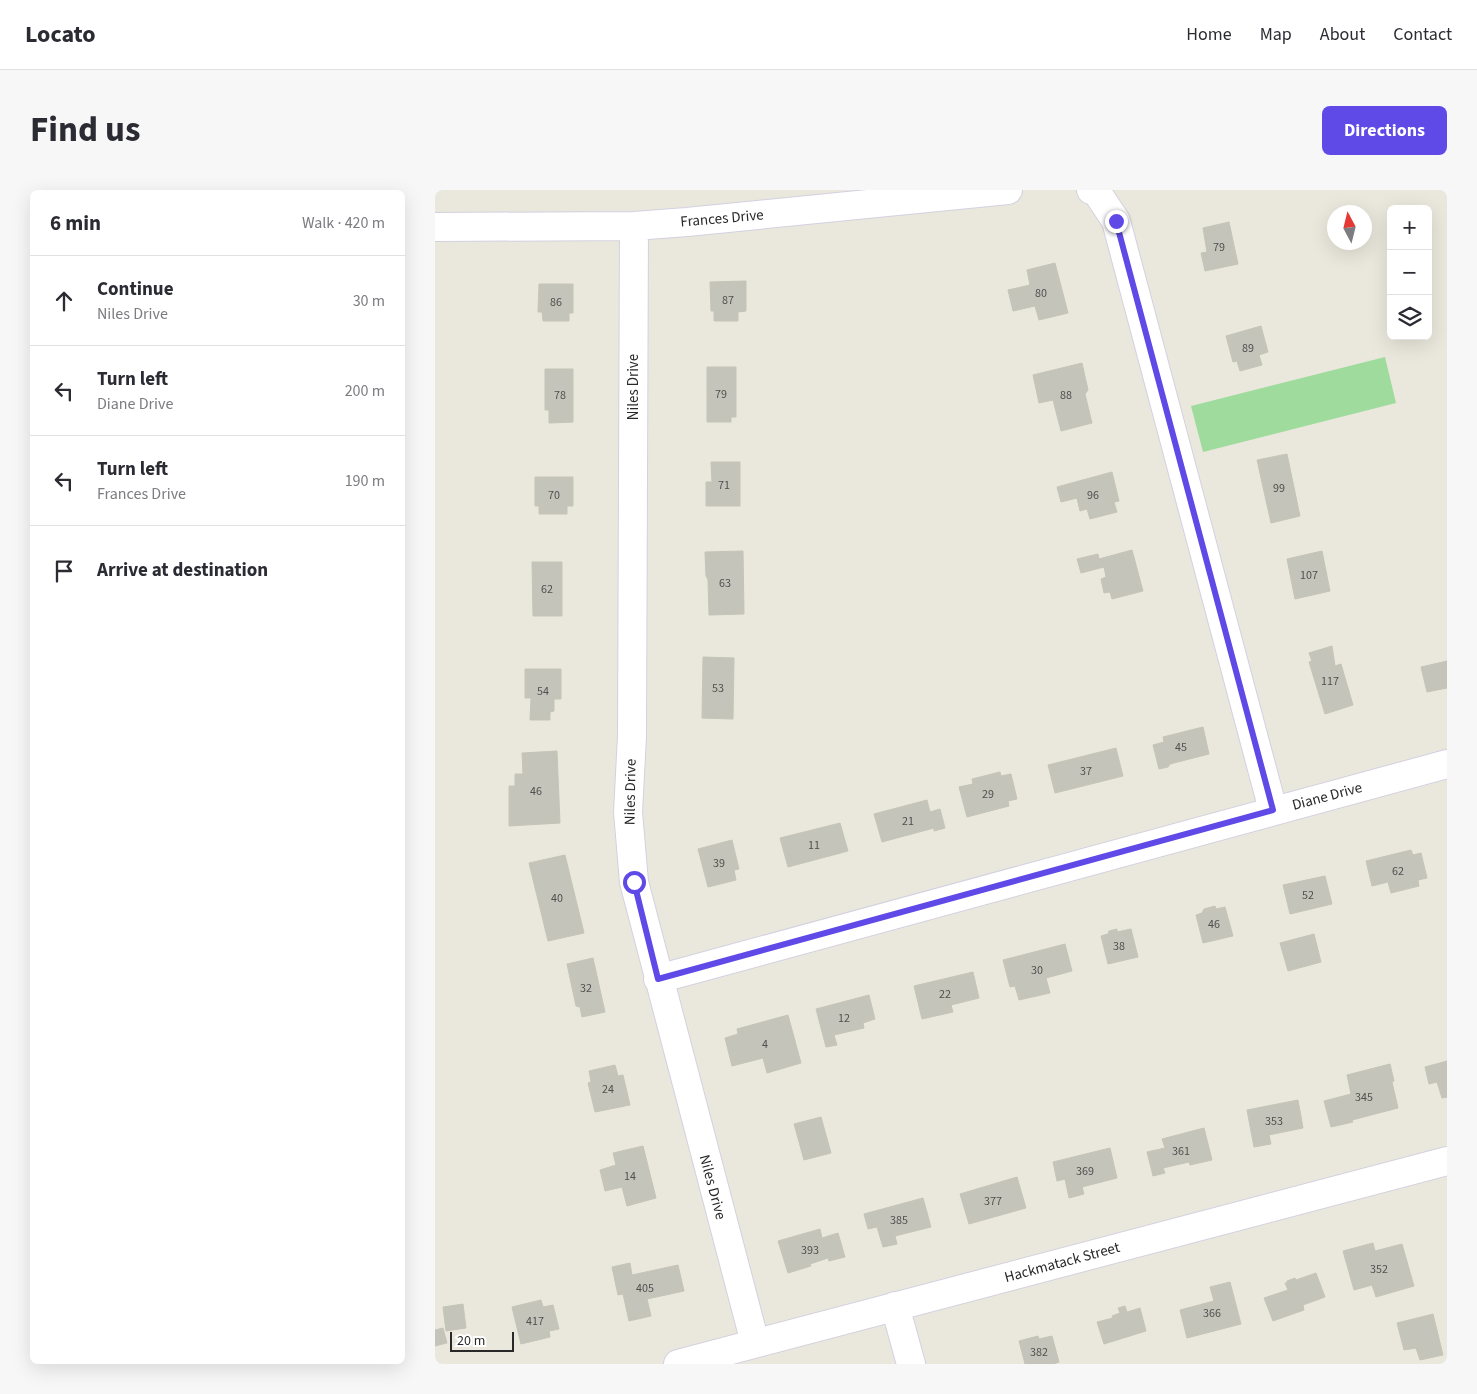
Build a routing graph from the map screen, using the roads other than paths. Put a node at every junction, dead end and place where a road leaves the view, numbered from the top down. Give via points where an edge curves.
1 (1008, 190) edge
2 (1091, 190) edge
3 (634, 226) junction
4 (435, 227) edge
5 (1447, 764) edge
6 (1273, 810) junction
7 (658, 979) junction
8 (1447, 1161) edge
9 (895, 1306) junction
10 (755, 1343) junction
11 (678, 1364) edge
12 (911, 1364) edge

1 - 3 street, Frances Drive
2 - 6 street via 1096,191 1116,221
3 - 4 street, Frances Drive
3 - 7 street, Niles Drive via 632,736 628,812 634,882
5 - 6 street, Diane Drive
6 - 7 street, Diane Drive
7 - 10 street, Niles Drive
8 - 9 street, Hackmatack Street
9 - 10 street, Hackmatack Street
9 - 12 street
10 - 11 street, Hackmatack Street

